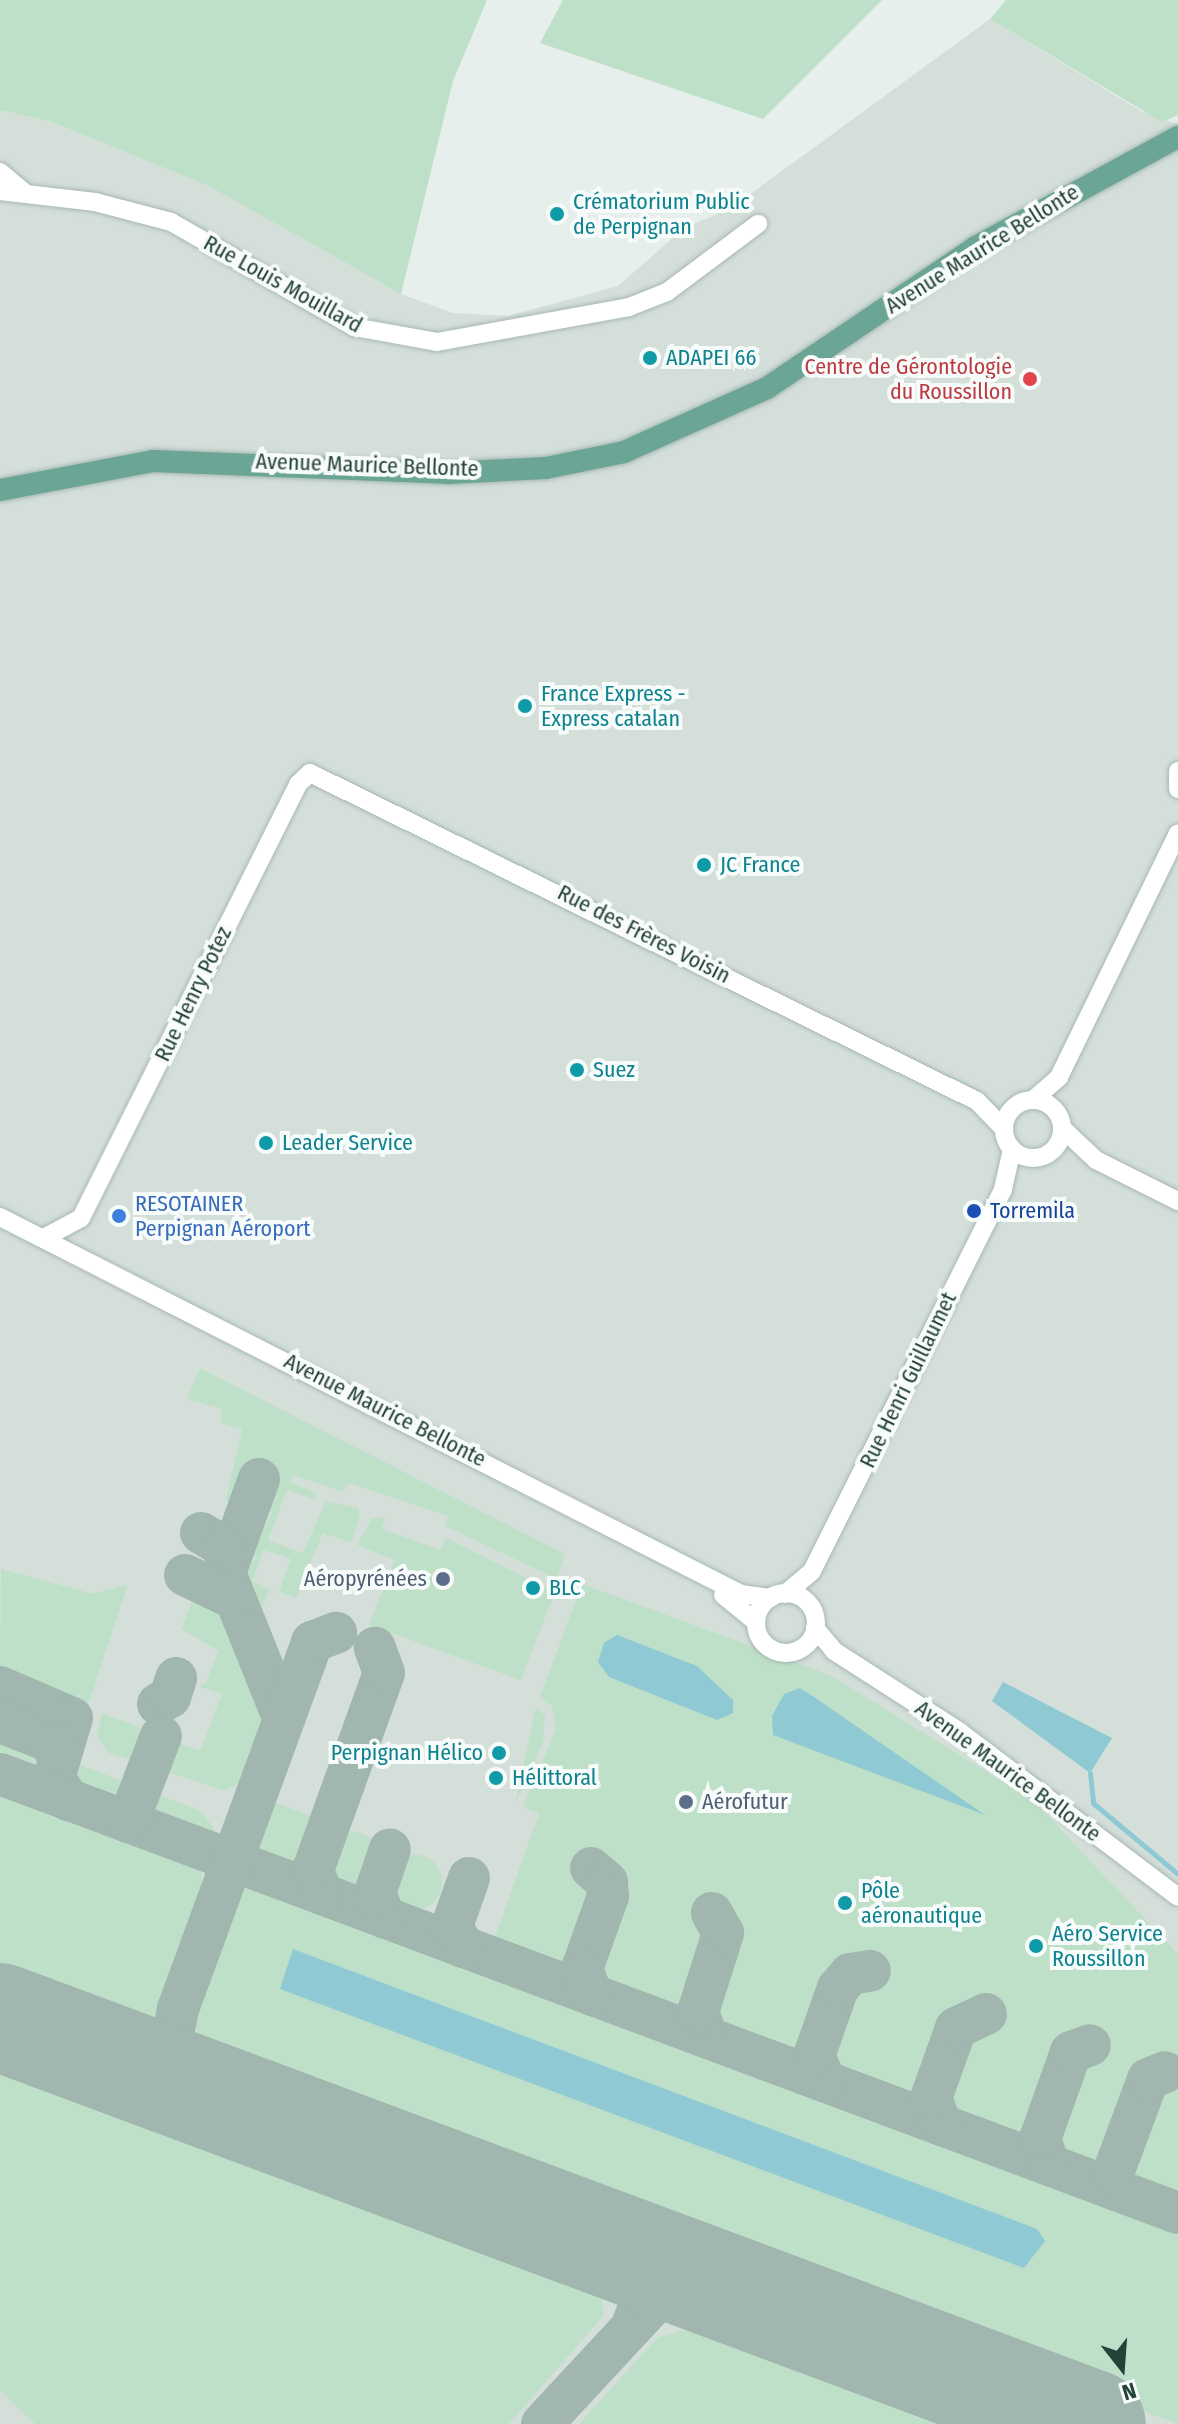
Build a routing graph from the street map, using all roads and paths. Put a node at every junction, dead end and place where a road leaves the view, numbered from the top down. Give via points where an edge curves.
1 (1178, 137) edge
2 (0, 172) edge
3 (0, 191) edge
4 (25, 193) junction
5 (758, 224) dead end
6 (0, 490) edge
7 (1178, 771) edge
8 (310, 773) joint
9 (1178, 789) edge
10 (1178, 833) edge
11 (1059, 1077) junction
12 (977, 1101) junction
13 (1026, 1103) junction
14 (1059, 1119) junction
15 (1004, 1129) junction
16 (1012, 1149) junction
17 (1042, 1156) junction
18 (1096, 1160) junction
19 (1003, 1189) junction
20 (1178, 1201) edge
21 (0, 1217) edge
22 (81, 1218) junction
23 (0, 1228) edge
24 (44, 1238) junction
25 (89, 1259) junction
26 (812, 1571) junction
27 (778, 1596) junction
28 (811, 1608) junction
29 (756, 1622) junction
30 (815, 1628) junction
31 (801, 1649) junction
32 (834, 1651) junction
33 (1178, 1897) edge

1 - 6 main road, Avenue Maurice Bellonte via 976,247 767,388 624,452 546,468 447,473 153,461
2 - 4 street, Rue Louis Mouillard
3 - 4 street, Rue Louis Mouillard
4 - 5 street, Rue Louis Mouillard via 171,222 354,327 437,342 629,307 667,292
7 - 9 street
8 - 12 street, Rue des Frères Voisin
8 - 22 street, Rue Henry Potez via 298,784
10 - 11 street
11 - 13 street
11 - 14 street
12 - 13 street, Rue des Frères Voisin
12 - 15 street, Rue des Frères Voisin
13 - 14 street, Rue des Frères Voisin
13 - 15 street
14 - 17 street, Rue Henri Guillaumet
14 - 18 street, Rue des Frères Voisin
15 - 16 street
16 - 17 street
16 - 19 street, Rue Henri Guillaumet
17 - 18 street
17 - 19 street, Rue Henri Guillaumet
18 - 20 street
19 - 26 street, Rue Henri Guillaumet
21 - 24 street, Avenue Maurice Bellonte
22 - 24 street
22 - 25 street
23 - 29 street, Avenue Maurice Bellonte via 736,1602
24 - 25 street, Avenue Maurice Bellonte
25 - 27 street, Avenue Maurice Bellonte via 741,1594
26 - 27 street, Rue Henri Guillaumet
26 - 28 street, Rue Henri Guillaumet
27 - 28 street
27 - 29 street
28 - 30 street
29 - 31 street via 770,1648
30 - 31 street
30 - 32 street, Avenue Maurice Bellonte
31 - 32 street, Avenue Maurice Bellonte
32 - 33 street, Avenue Maurice Bellonte via 960,1732

